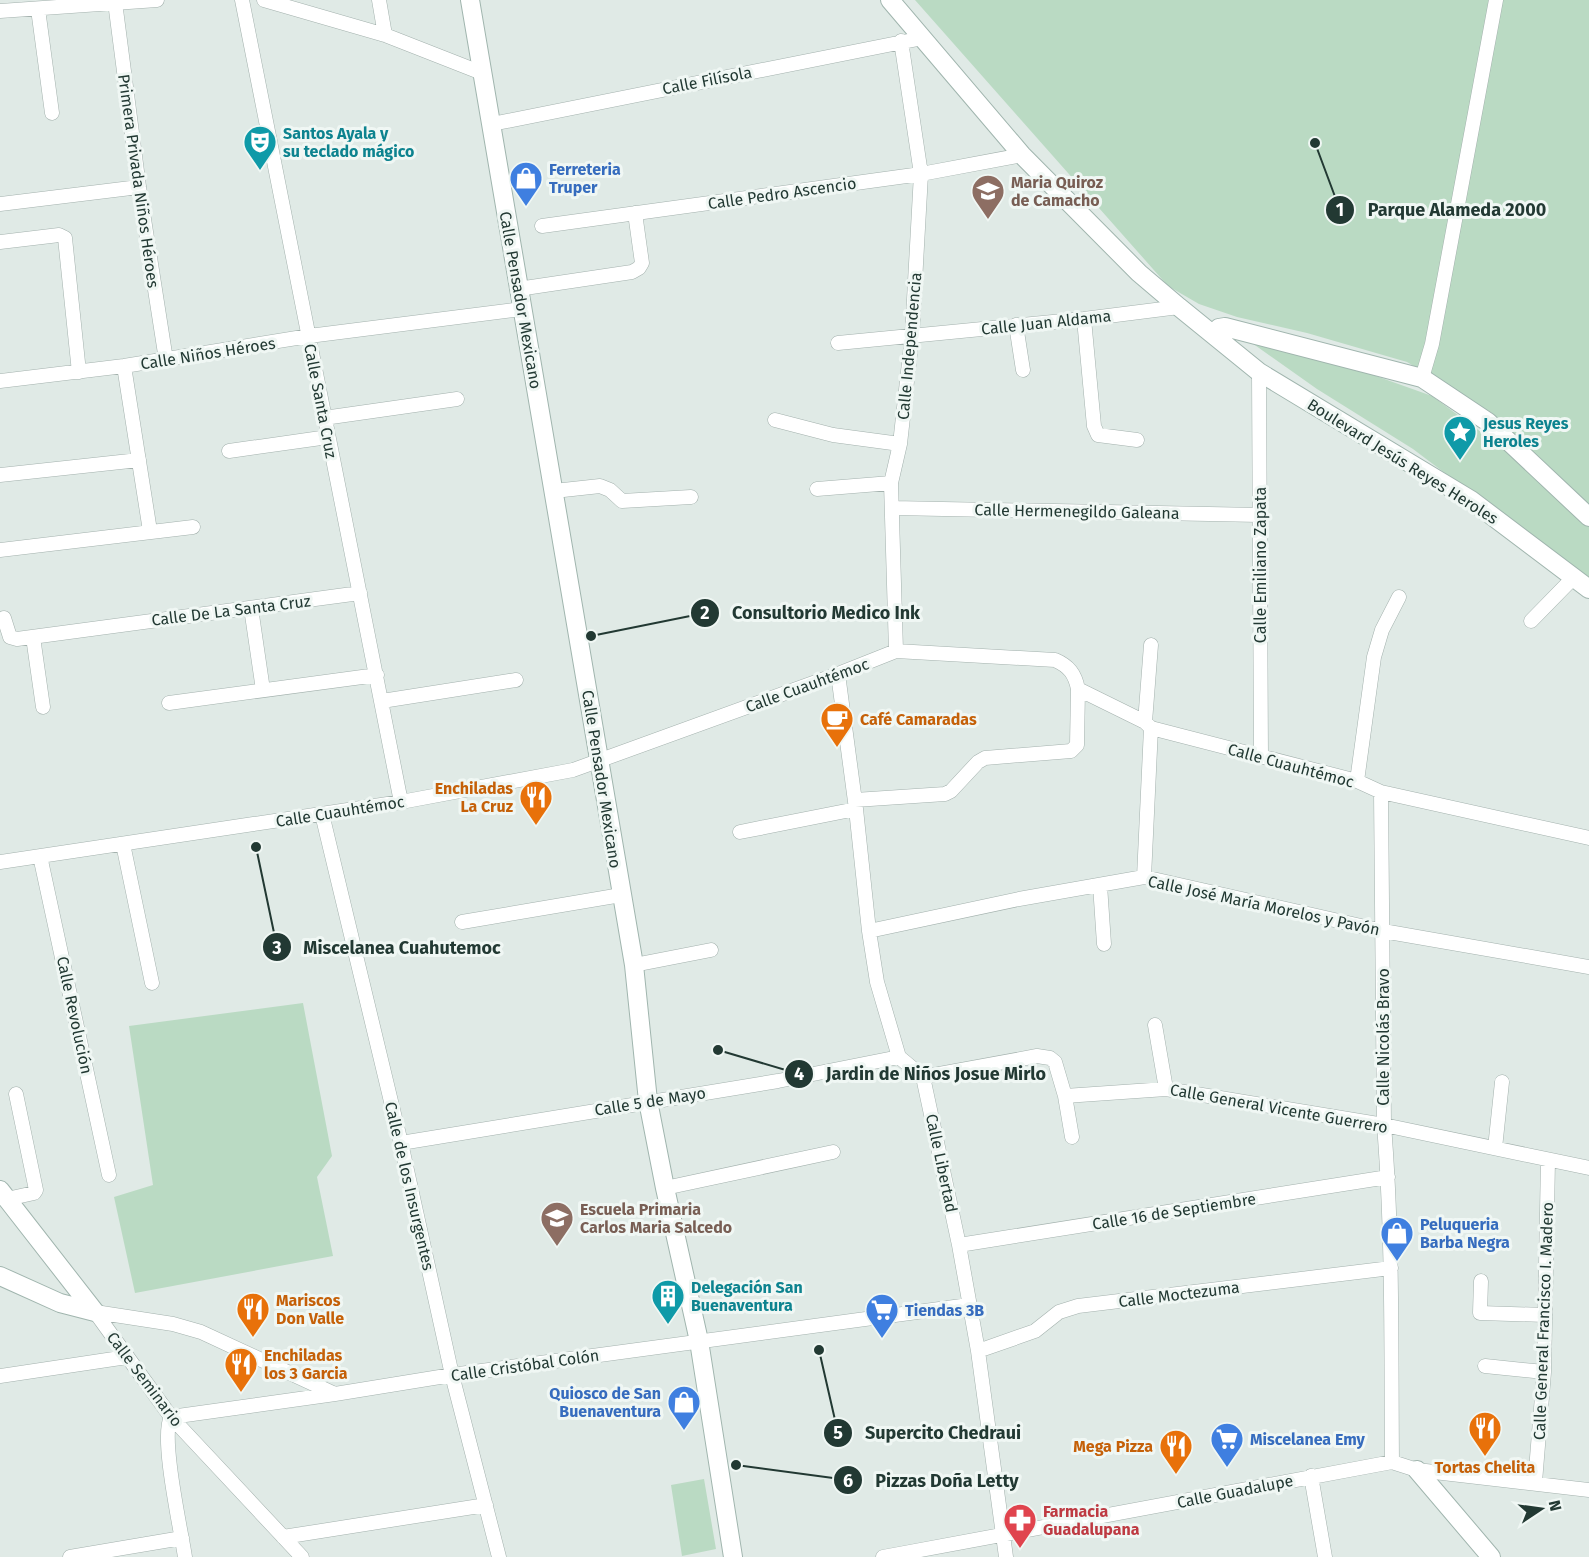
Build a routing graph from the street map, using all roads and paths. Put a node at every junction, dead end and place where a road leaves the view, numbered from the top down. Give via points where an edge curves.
1 (156, 0) edge
2 (242, 0) edge
3 (264, 0) edge
4 (379, 0) edge
5 (470, 0) edge
6 (890, 0) edge
7 (1496, 0) edge
8 (114, 2) junction
9 (38, 9) junction
10 (0, 11) edge
11 (385, 35) junction
12 (923, 38) junction
13 (901, 41) junction
14 (482, 73) junction
15 (52, 113) dead end
16 (492, 124) junction
17 (1022, 155) junction
18 (921, 174) junction
19 (139, 187) junction
20 (0, 204) edge
21 (635, 213) junction
22 (542, 226) dead end
23 (0, 242) edge
24 (518, 289) junction
25 (1179, 307) junction
26 (522, 309) junction
27 (1084, 319) junction
28 (1016, 325) junction
29 (1215, 335) junction
30 (309, 336) junction
31 (912, 336) junction
32 (838, 343) dead end
33 (166, 360) junction
34 (124, 366) junction
35 (1023, 370) dead end
36 (79, 372) junction
37 (1259, 372) junction
38 (1422, 378) junction
39 (0, 381) edge
40 (457, 399) dead end
41 (324, 418) junction
42 (775, 420) dead end
43 (328, 436) junction
44 (1137, 440) dead end
45 (900, 444) junction
46 (229, 451) dead end
47 (139, 460) junction
48 (0, 474) edge
49 (891, 483) junction
50 (817, 489) dead end
51 (554, 491) junction
52 (691, 497) dead end
53 (893, 508) junction
54 (1260, 515) junction
55 (1589, 517) edge
56 (193, 527) dead end
57 (150, 531) junction
58 (0, 550) edge
59 (1574, 577) junction
60 (1589, 589) edge
61 (360, 593) junction
62 (1399, 597) dead end
63 (251, 608) junction
64 (4, 618) dead end
65 (1531, 621) dead end
66 (33, 638) junction
67 (1151, 645) dead end
68 (896, 651) junction
69 (838, 674) junction
70 (377, 675) junction
71 (516, 680) dead end
72 (1078, 689) junction
73 (263, 690) junction
74 (382, 701) junction
75 (169, 703) dead end
76 (43, 707) dead end
77 (1148, 725) junction
78 (1261, 757) junction
79 (600, 761) junction
80 (1357, 781) junction
81 (1381, 792) junction
82 (401, 802) junction
83 (856, 805) junction
84 (322, 814) junction
85 (740, 832) dead end
86 (1589, 838) edge
87 (123, 844) junction
88 (40, 856) junction
89 (0, 862) edge
90 (1144, 877) junction
91 (1100, 885) junction
92 (621, 895) junction
93 (462, 922) dead end
94 (869, 931) junction
95 (1383, 931) junction
96 (1104, 944) dead end
97 (711, 950) dead end
98 (634, 965) junction
99 (1589, 967) edge
100 (152, 983) dead end
101 (1155, 1025) dead end
102 (899, 1057) junction
103 (923, 1077) junction
104 (1502, 1082) dead end
105 (1166, 1089) junction
106 (16, 1094) dead end
107 (1065, 1096) junction
108 (648, 1101) junction
109 (1384, 1125) junction
110 (1072, 1137) dead end
111 (401, 1143) junction
112 (1495, 1148) junction
113 (833, 1152) dead end
114 (1548, 1160) junction
115 (1589, 1168) edge
116 (109, 1175) dead end
117 (1388, 1177) junction
118 (665, 1188) junction
119 (4, 1195) edge
120 (960, 1245) junction
121 (1391, 1268) junction
122 (0, 1276) edge
123 (1481, 1281) dead end
124 (969, 1305) junction
125 (95, 1312) junction
126 (1545, 1315) junction
127 (699, 1341) junction
128 (978, 1351) junction
129 (127, 1357) junction
130 (1485, 1366) dead end
131 (1544, 1372) junction
132 (452, 1375) junction
133 (0, 1376) edge
134 (334, 1394) junction
135 (171, 1417) junction
136 (1392, 1462) junction
137 (1417, 1470) junction
138 (1311, 1476) junction
139 (1535, 1482) junction
140 (1589, 1490) edge
141 (486, 1505) junction
142 (1002, 1536) junction
143 (283, 1537) junction
144 (182, 1538) junction
145 (70, 1557) edge
146 (185, 1557) edge
147 (302, 1557) edge
148 (499, 1557) edge
149 (733, 1557) edge
150 (883, 1557) edge
151 (1006, 1557) edge
152 (1325, 1557) edge
153 (1491, 1557) edge

1 - 8 street
2 - 30 street, Calle Santa Cruz
3 - 11 street
4 - 11 street
5 - 14 main road, Calle Pensador Mexicano
6 - 12 main road, Boulevard Jesús Reyes Heroles
7 - 38 street via 1432,344
8 - 9 street
8 - 19 street, Primera Privada Niños Héroes
9 - 10 street
9 - 15 street
11 - 14 street
12 - 13 street, Calle Filísola
12 - 17 main road, Boulevard Jesús Reyes Heroles
13 - 16 street, Calle Filísola
13 - 18 street, Calle Independencia
14 - 16 main road, Calle Pensador Mexicano
16 - 24 main road, Calle Pensador Mexicano
17 - 18 street, Calle Pedro Ascencio
17 - 25 main road, Boulevard Jesús Reyes Heroles
18 - 21 street, Calle Pedro Ascencio
18 - 31 street, Calle Independencia
19 - 20 street
19 - 33 street, Primera Privada Niños Héroes
21 - 22 street, Calle Pedro Ascencio
21 - 24 street via 642,263 639,268
23 - 36 street via 59,235 64,238
24 - 26 main road, Calle Pensador Mexicano
25 - 27 street, Calle Juan Aldama
25 - 29 main road, Boulevard Jesús Reyes Heroles
26 - 30 street, Calle Niños Héroes
26 - 51 main road, Calle Pensador Mexicano
27 - 28 street, Calle Juan Aldama
27 - 44 street via 1094,426 1098,435
28 - 31 street, Calle Juan Aldama
28 - 35 street
29 - 37 main road, Boulevard Jesús Reyes Heroles
29 - 38 main road via 1225,327
30 - 33 street, Calle Niños Héroes
30 - 41 street, Calle Santa Cruz
31 - 32 street, Calle Juan Aldama
31 - 45 street, Calle Independencia
33 - 34 street, Calle Niños Héroes
34 - 36 street, Calle Niños Héroes
34 - 47 street
36 - 39 street, Calle Niños Héroes
37 - 54 street, Calle Emiliano Zapata
37 - 59 main road, Boulevard Jesús Reyes Heroles via 1472,500
38 - 55 main road via 1488,422
40 - 41 street
41 - 43 street, Calle Santa Cruz
42 - 45 street via 833,435
43 - 46 street
43 - 61 street, Calle Santa Cruz
45 - 49 street, Calle Independencia
47 - 48 street
47 - 57 street
49 - 50 street
49 - 53 street, Calle Independencia
51 - 52 street via 600,486 622,501
51 - 79 main road, Calle Pensador Mexicano
53 - 54 street, Calle Hermenegildo Galeana
53 - 68 street, Calle Independencia
54 - 78 street, Calle Emiliano Zapata
56 - 57 street
57 - 58 street
59 - 60 main road, Boulevard Jesús Reyes Heroles
59 - 65 street
61 - 63 street, Calle De La Santa Cruz
61 - 70 street, Calle Santa Cruz
62 - 80 street via 1374,657
63 - 66 street, Calle De La Santa Cruz
63 - 73 street
64 - 66 street via 11,638
66 - 76 street
67 - 77 street
68 - 69 street, Calle Cuauhtémoc
68 - 72 street, Calle Cuauhtémoc via 1055,660 1073,673
69 - 79 street, Calle Cuauhtémoc
69 - 83 street
70 - 73 street
70 - 74 street, Calle Santa Cruz
71 - 74 street
72 - 77 street, Calle Cuauhtémoc
72 - 83 street via 1077,745 1071,751 985,758 945,794
73 - 75 street
74 - 82 street, Calle Santa Cruz
77 - 78 street, Calle Cuauhtémoc
77 - 90 street
78 - 80 street, Calle Cuauhtémoc
79 - 82 street, Calle Cuauhtémoc via 573,770
79 - 92 main road, Calle Pensador Mexicano
80 - 81 street, Calle Cuauhtémoc
81 - 86 street, Calle Cuauhtémoc
81 - 95 street, Calle Nicolás Bravo
82 - 84 street, Calle Cuauhtémoc
83 - 85 street
83 - 94 street
84 - 87 street, Calle Cuauhtémoc
84 - 111 street, Calle de los Insurgentes
87 - 88 street, Calle Cuauhtémoc
87 - 100 street
88 - 89 street, Calle Cuauhtémoc
88 - 116 street, Calle Revolución
90 - 91 street, Calle José María Morelos y Pavón
90 - 95 street, Calle José María Morelos y Pavón
91 - 94 street, Calle José María Morelos y Pavón
91 - 96 street
92 - 93 street
92 - 98 main road, Calle Pensador Mexicano
94 - 102 street via 877,982
95 - 99 street, Calle José María Morelos y Pavón
95 - 109 street, Calle Nicolás Bravo
97 - 98 street
98 - 108 main road, Calle Pensador Mexicano
101 - 105 street
102 - 103 street
102 - 108 street, Calle 5 de Mayo
103 - 107 street via 1045,1057 1055,1062
103 - 120 street, Calle Libertad
104 - 112 street
105 - 107 street, Calle General Vicente Guerrero
105 - 109 street, Calle General Vicente Guerrero
106 - 119 street via 36,1190 31,1194
107 - 110 street
108 - 111 street, Calle 5 de Mayo
108 - 118 main road, Calle Pensador Mexicano
109 - 112 street, Calle General Vicente Guerrero
109 - 117 street, Calle Nicolás Bravo
111 - 132 street, Calle de los Insurgentes
112 - 114 street, Calle General Vicente Guerrero
113 - 118 street
114 - 115 street, Calle General Vicente Guerrero
114 - 126 street, Calle General Francisco I. Madero
117 - 120 street, Calle 16 de Septiembre
117 - 121 street, Calle Nicolás Bravo
118 - 127 main road, Calle Pensador Mexicano
119 - 125 main road, Calle Seminario
120 - 124 street, Calle Libertad
121 - 128 street, Calle Moctezuma via 1078,1306 1059,1312 1035,1331
121 - 136 street, Calle Nicolás Bravo
122 - 125 main road via 60,1303
123 - 126 street via 1480,1313
124 - 127 street, Calle Cristóbal Colón
124 - 128 street, Calle Libertad
125 - 129 street, Calle Seminario
125 - 134 street via 173,1323 201,1332
126 - 131 street, Calle General Francisco I. Madero
127 - 132 street, Calle Cristóbal Colón
127 - 149 main road, Calle Pensador Mexicano
128 - 142 street, Calle Libertad
129 - 133 street
129 - 135 street, Calle Seminario
130 - 131 street
131 - 139 street, Calle General Francisco I. Madero
132 - 134 street, Calle Cristóbal Colón
132 - 141 street, Calle de los Insurgentes
134 - 135 street, Calle Cristóbal Colón
135 - 143 street, Calle Seminario
135 - 144 street via 167,1437
136 - 137 street, Calle Guadalupe
136 - 138 street, Calle Guadalupe
137 - 139 street, Calle Guadalupe
137 - 153 main road
138 - 142 street, Calle Guadalupe
138 - 152 street
139 - 140 street, Calle Guadalupe
141 - 143 street
141 - 148 street, Calle de los Insurgentes
142 - 150 street, Calle Guadalupe
142 - 151 street, Calle Libertad
143 - 147 street, Calle Seminario
144 - 145 street
144 - 146 street

